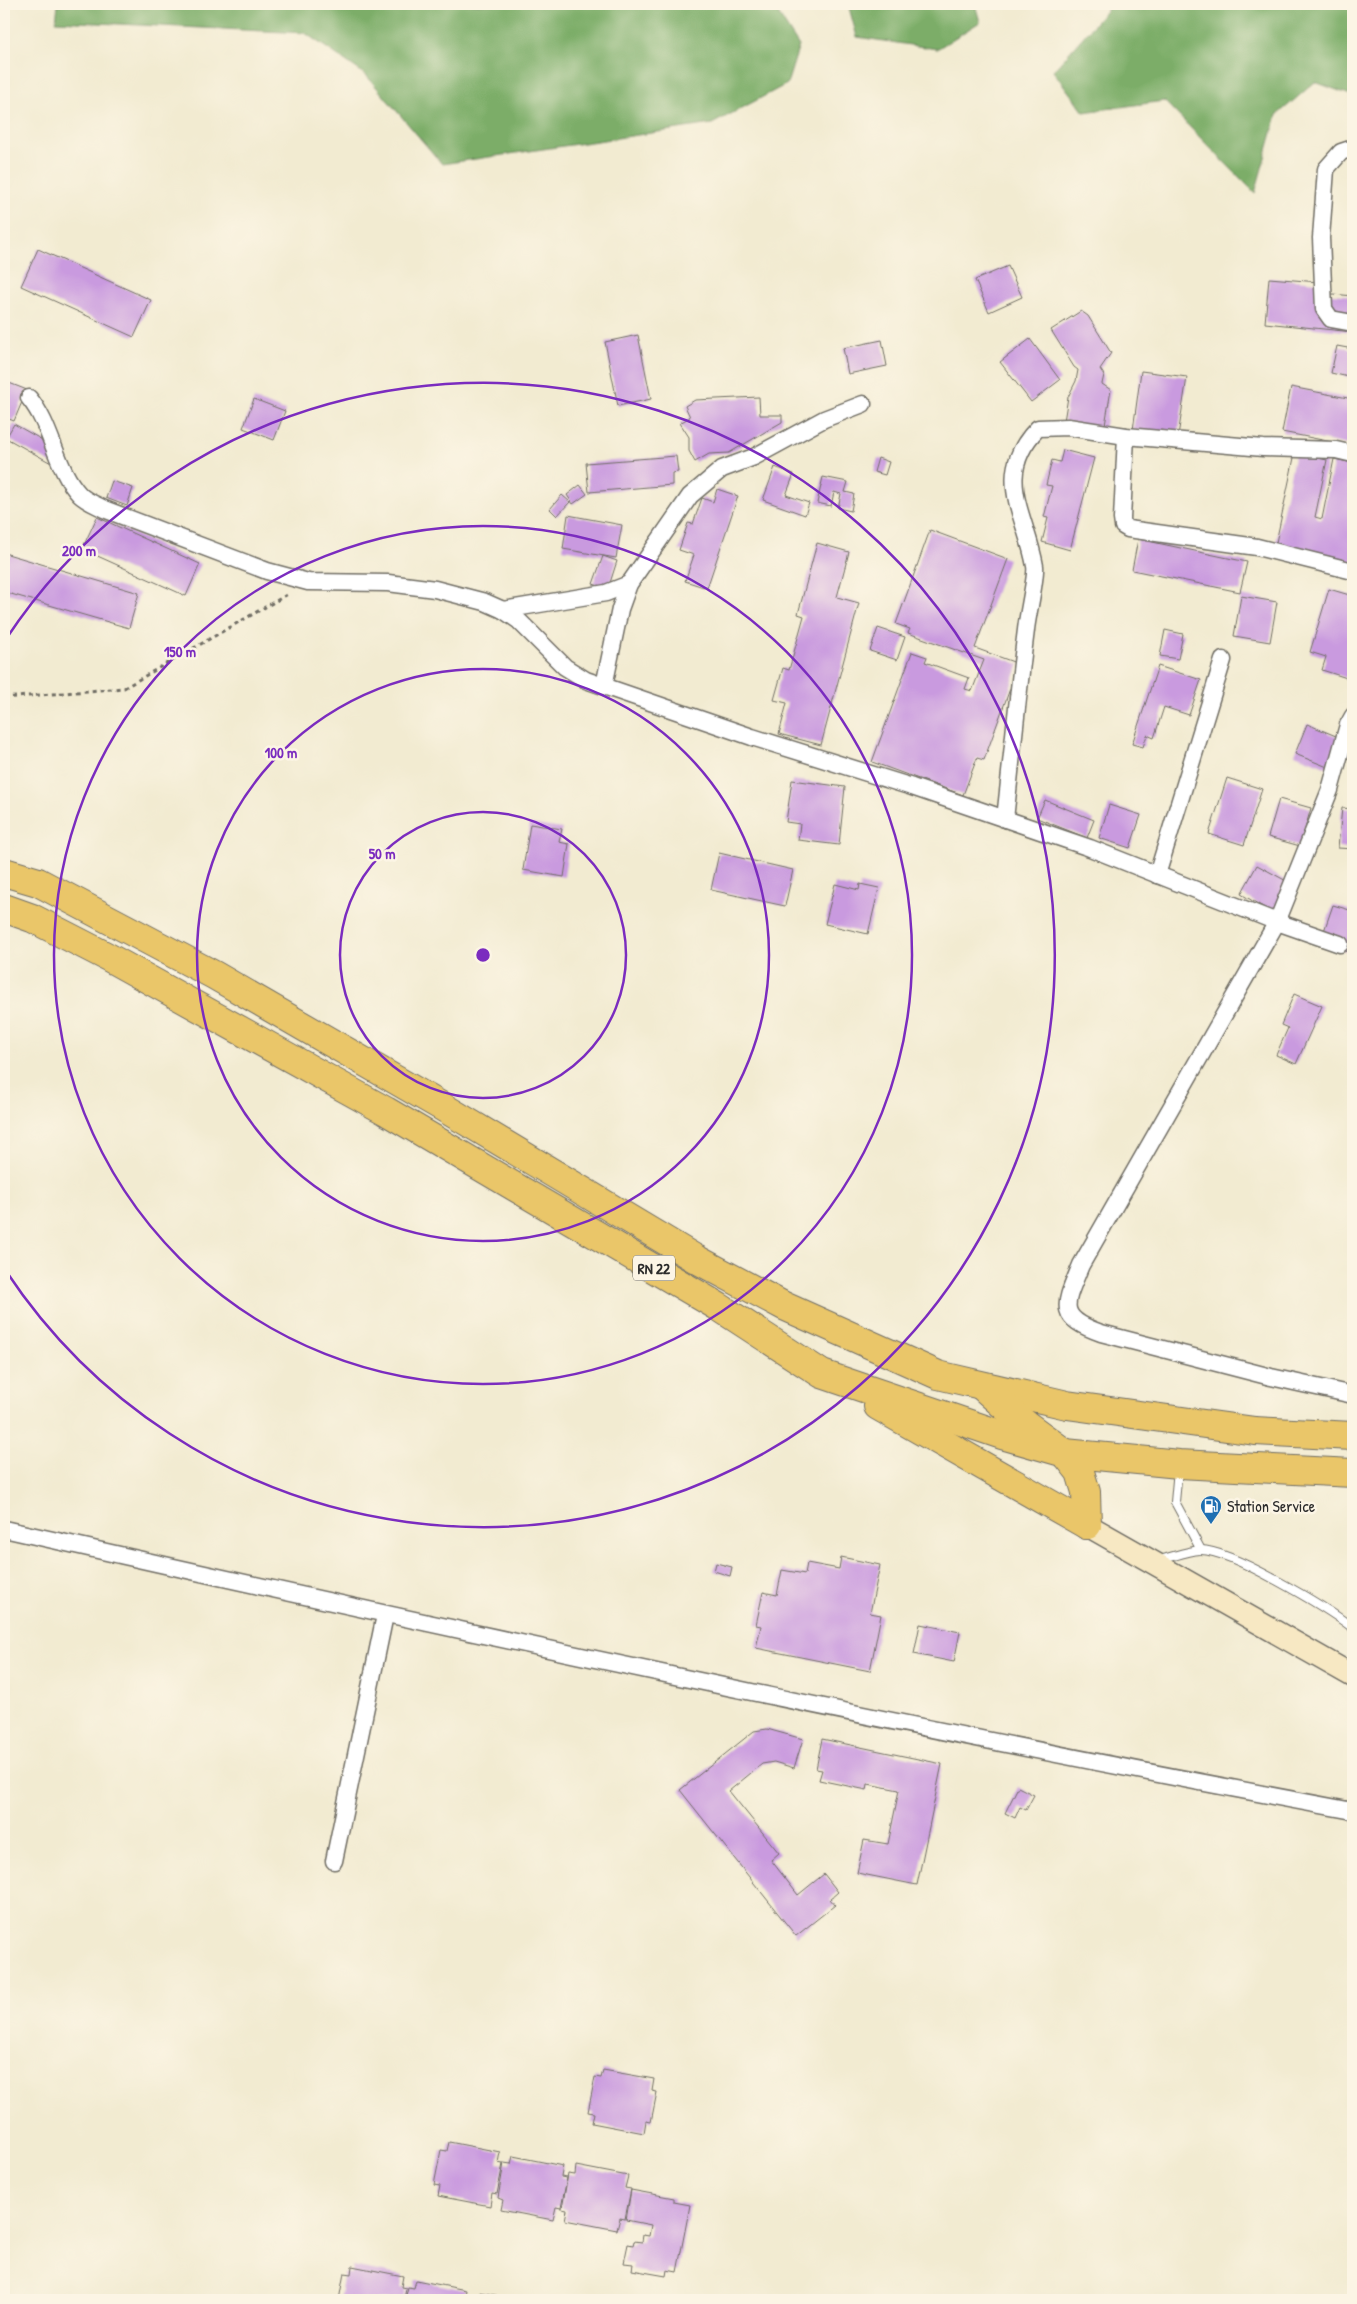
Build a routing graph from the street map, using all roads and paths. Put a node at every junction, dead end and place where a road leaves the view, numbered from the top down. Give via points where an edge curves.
1 (1353, 148) edge
2 (1353, 323) edge
3 (28, 398) dead end
4 (864, 404) dead end
5 (1126, 436) junction
6 (1353, 454) edge
7 (1353, 571) edge
8 (308, 582) junction
9 (629, 584) junction
10 (503, 610) junction
11 (1224, 660) dead end
12 (604, 686) junction
13 (4, 698) edge
14 (1353, 716) edge
15 (1005, 819) junction
16 (4, 872) edge
17 (1158, 875) junction
18 (4, 908) edge
19 (1277, 922) junction
20 (1340, 944) dead end
21 (822, 1374) junction
22 (982, 1386) junction
23 (1353, 1394) edge
24 (1353, 1436) edge
25 (1065, 1453) junction
26 (1179, 1464) junction
27 (1353, 1473) edge
28 (1087, 1525) junction
29 (4, 1530) edge
30 (1200, 1550) junction
31 (1150, 1562) junction
32 (385, 1615) junction
33 (1353, 1628) edge
34 (1353, 1676) edge
35 (1353, 1811) edge
36 (334, 1861) dead end

1 - 2 street via 1341,152 1326,169 1321,238 1324,308 1331,319
3 - 8 street via 40,412 66,474 81,496 104,509 200,547
4 - 9 street via 824,419 711,477 690,496
5 - 6 street via 1263,448 1336,450
5 - 7 street via 1122,519 1123,526 1128,529 1257,548
5 - 15 street via 1068,427 1038,428 1026,440 1014,467 1017,506 1036,568
8 - 10 street via 435,589
8 - 13 path via 124,688
9 - 10 street via 606,594
9 - 12 street via 620,609
10 - 12 street via 565,667
11 - 17 street
12 - 15 street
14 - 19 street via 1330,790
15 - 17 street
16 - 22 highway, RN 22 via 38,882 214,975 696,1259 784,1306 938,1375
17 - 19 street
18 - 21 highway, RN 22 via 32,918 108,957 386,1111 719,1307
19 - 20 street
19 - 23 street via 1081,1265 1066,1305 1071,1320 1101,1334
21 - 25 highway, RN 22
21 - 28 highway
22 - 24 highway, RN 22 via 1067,1405 1255,1432
22 - 25 highway via 1020,1420
25 - 26 highway, RN 22
25 - 28 highway via 1080,1472 1086,1492
26 - 27 highway, RN 22
26 - 30 lane via 1175,1502
28 - 31 main road
29 - 32 street
30 - 31 lane
30 - 33 lane via 1242,1562 1338,1616
31 - 34 main road
32 - 35 street via 1083,1761
32 - 36 street

